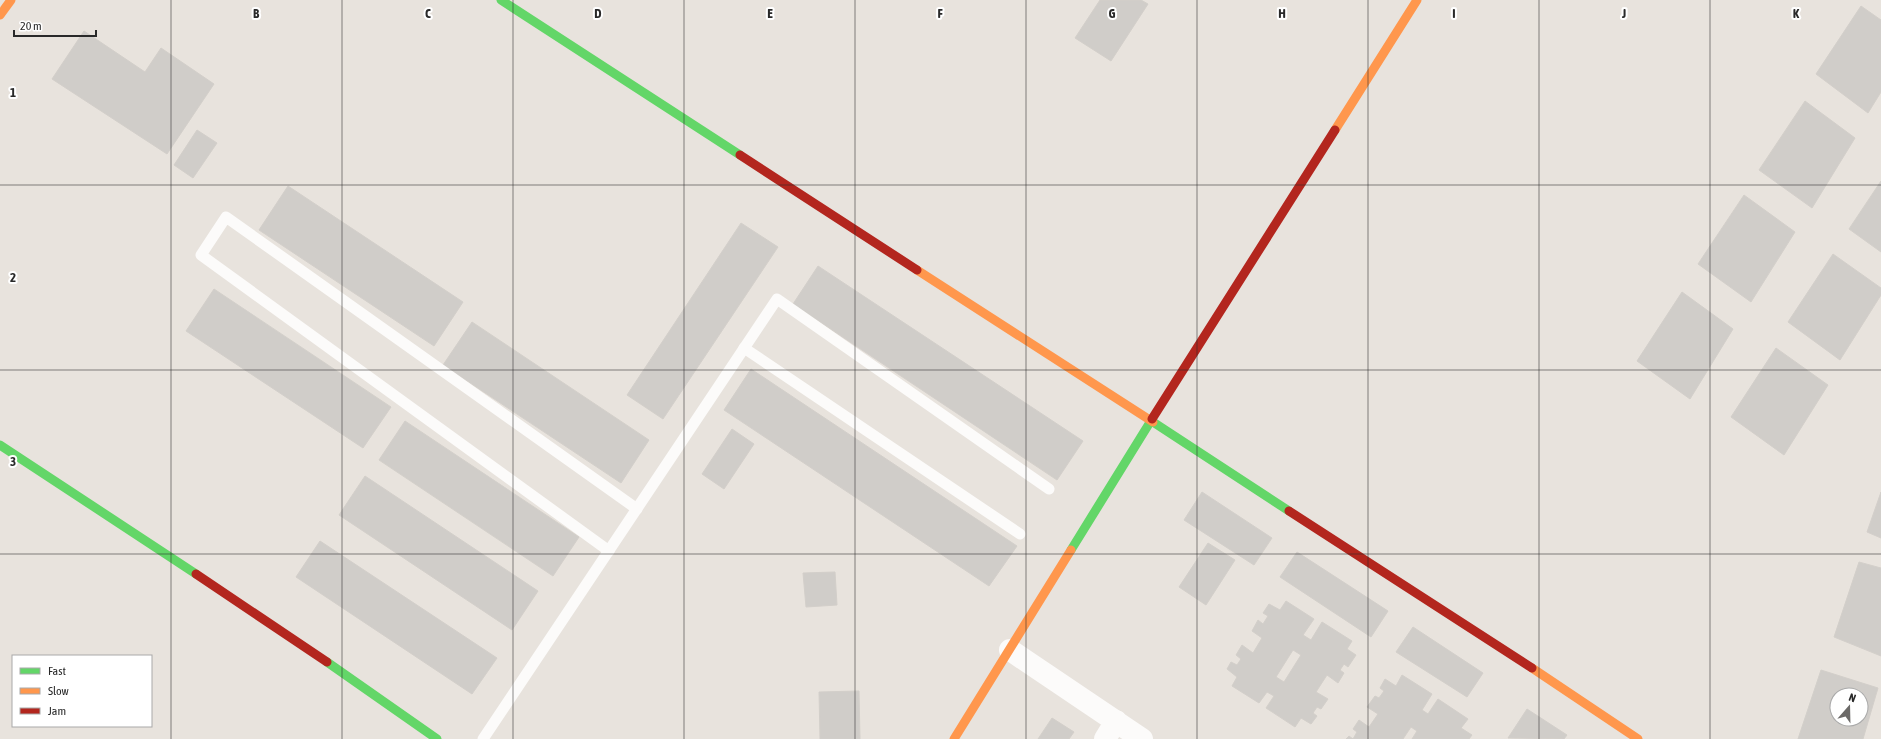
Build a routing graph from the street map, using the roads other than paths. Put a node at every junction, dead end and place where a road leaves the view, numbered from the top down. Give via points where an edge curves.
1 (11, 0) edge
2 (501, 0) edge
3 (1417, 0) edge
4 (0, 15) edge
5 (744, 348) junction
6 (1151, 420) junction
7 (0, 445) edge
8 (1049, 489) dead end
9 (637, 509) junction
10 (1020, 534) dead end
11 (609, 551) junction
12 (1010, 650) junction
13 (1110, 730) edge
14 (437, 739) edge
15 (483, 739) edge
16 (954, 739) edge
17 (1142, 739) edge
18 (1638, 739) edge

1 - 4 street
2 - 6 street
3 - 6 street
5 - 8 lane via 777,298
5 - 9 lane
5 - 10 lane
6 - 12 street
6 - 18 street
7 - 14 street via 292,638
9 - 11 lane
9 - 11 lane via 226,217 201,255
11 - 15 lane
12 - 13 street
12 - 16 street
13 - 17 street

